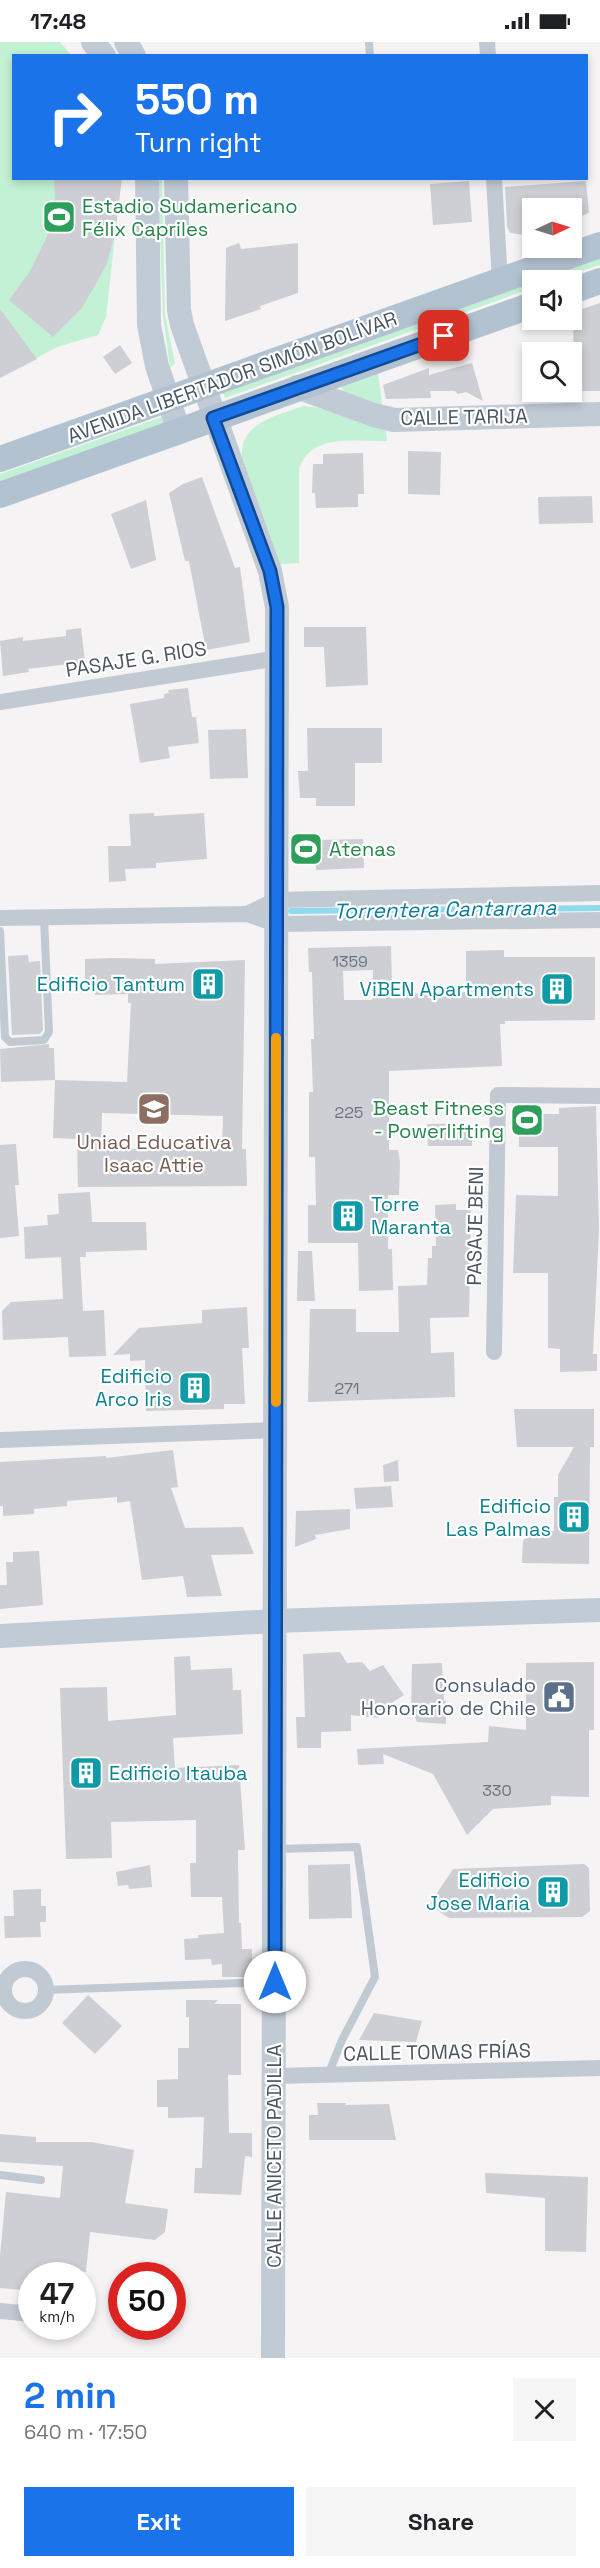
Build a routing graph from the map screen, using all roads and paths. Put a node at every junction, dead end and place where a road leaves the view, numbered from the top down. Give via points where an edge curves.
1 (93, 42) edge
2 (102, 54) edge
3 (147, 180) edge
4 (176, 180) edge
5 (494, 180) edge
6 (600, 245) edge
7 (600, 281) edge
8 (500, 282) junction
9 (582, 287) edge
10 (522, 308) edge
11 (203, 387) junction
12 (297, 387) junction
13 (168, 400) junction
14 (600, 414) edge
15 (213, 418) junction
16 (178, 431) junction
17 (0, 459) edge
18 (0, 495) edge
19 (279, 658) junction
20 (0, 702) edge
21 (600, 893) edge
22 (276, 900) junction
23 (247, 914) junction
24 (0, 918) edge
25 (44, 918) junction
26 (600, 920) edge
27 (276, 924) junction
28 (0, 931) edge
29 (600, 1096) edge
30 (494, 1353) dead end
31 (276, 1430) junction
32 (0, 1440) edge
33 (600, 1610) edge
34 (275, 1621) junction
35 (0, 1636) edge
36 (276, 1849) junction
37 (275, 1982) junction
38 (45, 1990) junction
39 (2, 1991) edge
40 (600, 2068) edge
41 (275, 2076) junction
42 (328, 2076) junction
43 (0, 2175) edge
44 (41, 2180) dead end
45 (0, 2311) edge
46 (18, 2313) edge
47 (273, 2358) edge

1 - 2 main road
3 - 13 main road via 148,325
4 - 11 main road, CALLE ANICETO PADILLA via 179,310
5 - 8 street
6 - 8 main road, AVENIDA LIBERTADOR SIMÓN BOLÍVAR
7 - 9 main road
8 - 11 main road, AVENIDA LIBERTADOR SIMÓN BOLÍVAR
10 - 12 main road, AVENIDA LIBERTADOR SIMÓN BOLÍVAR
11 - 13 main road, AVENIDA LIBERTADOR SIMÓN BOLÍVAR
11 - 15 main road, CALLE ANICETO PADILLA
12 - 14 main road, CALLE TARIJA via 394,420
12 - 15 main road, AVENIDA LIBERTADOR SIMÓN BOLÍVAR
13 - 16 main road
13 - 17 main road, AVENIDA LIBERTADOR SIMÓN BOLÍVAR
15 - 16 main road, AVENIDA LIBERTADOR SIMÓN BOLÍVAR
15 - 19 main road, CALLE ANICETO PADILLA via 275,589
16 - 18 main road, AVENIDA LIBERTADOR SIMÓN BOLÍVAR
19 - 20 street, PASAJE G. RIOS
19 - 22 main road, CALLE ANICETO PADILLA
21 - 22 street
22 - 23 street
22 - 27 main road, CALLE ANICETO PADILLA
23 - 25 street
23 - 27 street
24 - 25 street
25 - 28 lane via 49,1032 44,1040 10,1042 5,1037
26 - 27 street
27 - 31 main road, CALLE ANICETO PADILLA
29 - 30 street, PASAJE BENI via 498,1095
31 - 32 street
31 - 34 main road, CALLE ANICETO PADILLA
33 - 34 main road
34 - 35 main road
34 - 36 main road, CALLE ANICETO PADILLA
36 - 37 main road, CALLE ANICETO PADILLA
36 - 42 lane via 357,1847 375,1977
37 - 38 lane
37 - 41 main road, CALLE ANICETO PADILLA
38 - 39 street via 40,2005 25,2011 10,2006
38 - 39 street via 39,1975 24,1969 9,1976
40 - 42 street, CALLE TOMAS FRÍAS
41 - 42 street, CALLE TOMAS FRÍAS
41 - 47 main road, CALLE ANICETO PADILLA
43 - 44 lane
45 - 46 street

